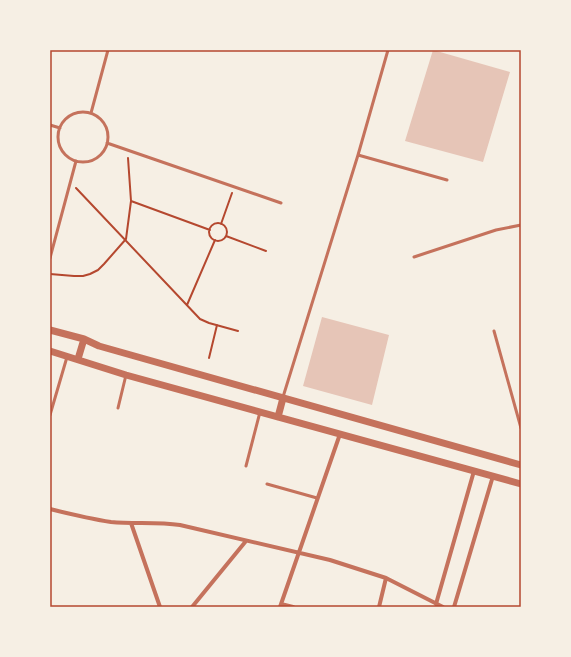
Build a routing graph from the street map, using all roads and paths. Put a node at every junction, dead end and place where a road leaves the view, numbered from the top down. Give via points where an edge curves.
1 (108, 50) edge
2 (388, 50) edge
3 (91, 113) junction
4 (50, 125) edge
5 (60, 128) junction
6 (107, 143) junction
7 (128, 150) junction
8 (358, 155) junction
9 (76, 160) junction
10 (446, 180) dead end
11 (70, 182) junction
12 (235, 187) junction
13 (131, 200) junction
14 (281, 203) dead end
15 (221, 224) junction
16 (521, 225) edge
17 (210, 230) junction
18 (226, 236) junction
19 (126, 239) junction
20 (215, 240) junction
21 (266, 251) dead end
22 (414, 257) dead end
23 (50, 258) edge
24 (50, 274) edge
25 (187, 304) junction
26 (217, 325) junction
27 (50, 330) edge
28 (238, 331) dead end
29 (494, 331) dead end
30 (84, 339) junction
31 (50, 351) edge
32 (67, 356) junction
33 (209, 358) dead end
34 (78, 359) junction
35 (126, 375) junction
36 (283, 398) junction
37 (118, 408) dead end
38 (260, 412) junction
39 (50, 415) edge
40 (278, 417) junction
41 (521, 428) edge
42 (340, 434) junction
43 (246, 466) dead end
44 (521, 466) edge
45 (474, 471) junction
46 (493, 476) junction
47 (267, 484) dead end
48 (521, 484) edge
49 (317, 498) junction
50 (50, 509) edge
51 (132, 523) junction
52 (246, 541) junction
53 (299, 553) junction
54 (386, 578) junction
55 (436, 604) junction
56 (281, 605) edge
57 (160, 607) edge
58 (192, 607) edge
59 (293, 607) edge
60 (379, 607) edge
61 (443, 607) edge
62 (454, 607) edge

1 - 3 lane
2 - 8 lane
3 - 5 lane via 83,112 69,116
3 - 6 lane via 105,125
4 - 5 lane
5 - 9 lane via 59,144 66,154
6 - 7 lane
6 - 9 lane via 104,151 91,160
7 - 12 lane
7 - 13 path
8 - 10 lane
8 - 36 lane
9 - 11 lane
11 - 19 path
11 - 23 lane
12 - 14 lane
12 - 15 path
13 - 17 path
13 - 19 path
15 - 17 path via 214,225
15 - 18 path via 226,228
16 - 22 lane via 496,230
17 - 20 path
18 - 20 path via 222,240
18 - 21 path
19 - 24 path via 98,270 90,274
19 - 25 path
20 - 25 path
25 - 26 path via 200,319
26 - 28 path
26 - 33 path
27 - 30 street
29 - 41 lane
30 - 34 street
30 - 36 street via 99,346
31 - 32 street
32 - 34 street
32 - 39 lane
34 - 35 street
35 - 37 lane
35 - 38 street
36 - 40 street
36 - 44 street
38 - 40 street
38 - 43 lane
40 - 42 street
42 - 45 street
42 - 49 street
45 - 46 street
45 - 55 street
46 - 48 street
46 - 62 street
47 - 49 lane
49 - 53 street
50 - 51 street via 93,519
51 - 52 street via 180,525
51 - 57 street
52 - 53 street
52 - 58 street
53 - 54 street
53 - 56 street
54 - 55 street
54 - 60 street
55 - 61 street
56 - 59 street

